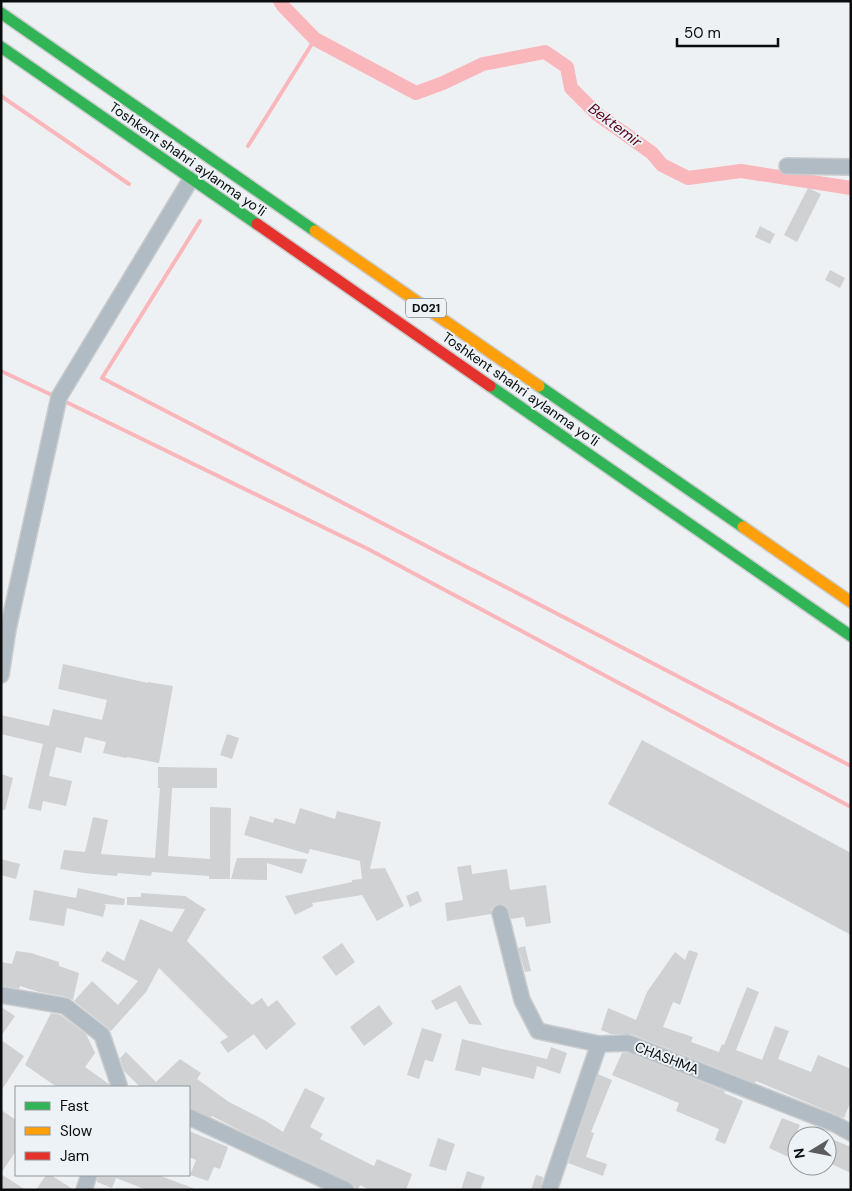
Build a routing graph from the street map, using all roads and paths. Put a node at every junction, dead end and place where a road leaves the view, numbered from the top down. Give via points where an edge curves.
1 (1, 13) edge
2 (1, 47) edge
3 (787, 166) dead end
4 (851, 167) edge
5 (191, 179) junction
6 (679, 494) junction
7 (671, 512) junction
8 (851, 602) edge
9 (851, 636) edge
10 (1, 675) edge
11 (500, 913) dead end
12 (1, 996) edge
13 (599, 1044) junction
14 (120, 1086) edge
15 (190, 1117) edge
16 (851, 1132) edge
17 (89, 1176) edge
18 (84, 1190) edge
19 (346, 1190) edge
20 (549, 1190) edge

1 - 6 highway, Toshkent shahri aylanma yoʻli / D021
2 - 5 highway, Toshkent shahri aylanma yoʻli / D021
3 - 4 street
5 - 7 highway, Toshkent shahri aylanma yoʻli / D021
5 - 10 street via 58,400
6 - 7 highway
6 - 8 highway, Toshkent shahri aylanma yoʻli / D021
7 - 9 highway, Toshkent shahri aylanma yoʻli / D021
11 - 13 street, CHASHMA via 522,1000 538,1031
12 - 14 street via 65,1006 102,1035
13 - 16 street, CHASHMA via 628,1043
13 - 20 street
15 - 19 street
17 - 18 street

